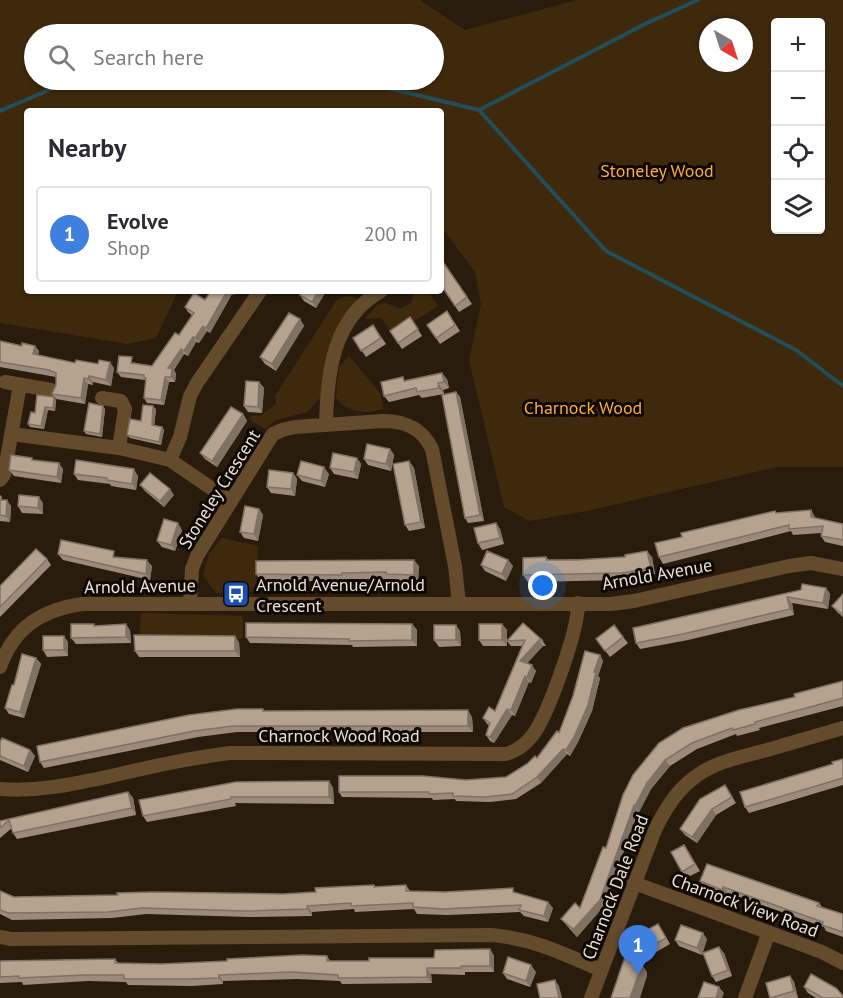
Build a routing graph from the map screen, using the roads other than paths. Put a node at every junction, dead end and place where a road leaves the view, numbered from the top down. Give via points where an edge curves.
1 (258, 294) edge
2 (377, 294) edge
3 (5, 382) dead end
4 (20, 385) junction
5 (51, 390) edge
6 (102, 398) dead end
7 (327, 425) junction
8 (11, 434) junction
9 (119, 448) junction
10 (170, 460) junction
11 (0, 480) edge
12 (230, 501) junction
13 (843, 569) edge
14 (190, 603) junction
15 (578, 603) junction
16 (459, 604) junction
17 (0, 667) edge
18 (843, 728) edge
19 (0, 789) edge
20 (634, 883) junction
21 (769, 932) junction
22 (0, 937) edge
23 (843, 963) edge
24 (602, 970) junction
25 (591, 998) edge
26 (745, 998) edge

1 - 10 street via 190,396
2 - 7 street via 346,323 337,345 328,383
3 - 4 street
4 - 5 street
4 - 8 street
6 - 9 street via 124,405
7 - 12 street, Stoneley Crescent via 295,427 273,434
7 - 16 street, Stoneley Crescent via 395,421 413,427 426,438 432,449 456,566
8 - 9 street
8 - 11 street
9 - 10 street
10 - 12 street
12 - 14 street, Stoneley Crescent via 197,556 192,569
13 - 15 street, Arnold Avenue via 811,563 634,601
14 - 16 street, Arnold Avenue
14 - 17 street, Arnold Avenue via 63,607 30,623 15,636
15 - 16 street, Arnold Avenue
15 - 19 street, Charnock Wood Road via 577,625 544,716 532,737 514,752 230,753 57,788
18 - 20 street, Charnock Dale Road via 727,761 691,779 664,812
20 - 21 street, Charnock View Road
20 - 24 street, Charnock Dale Road
21 - 23 street, Charnock View Road
21 - 26 street
22 - 24 street via 515,936
24 - 25 street, Charnock Dale Road

